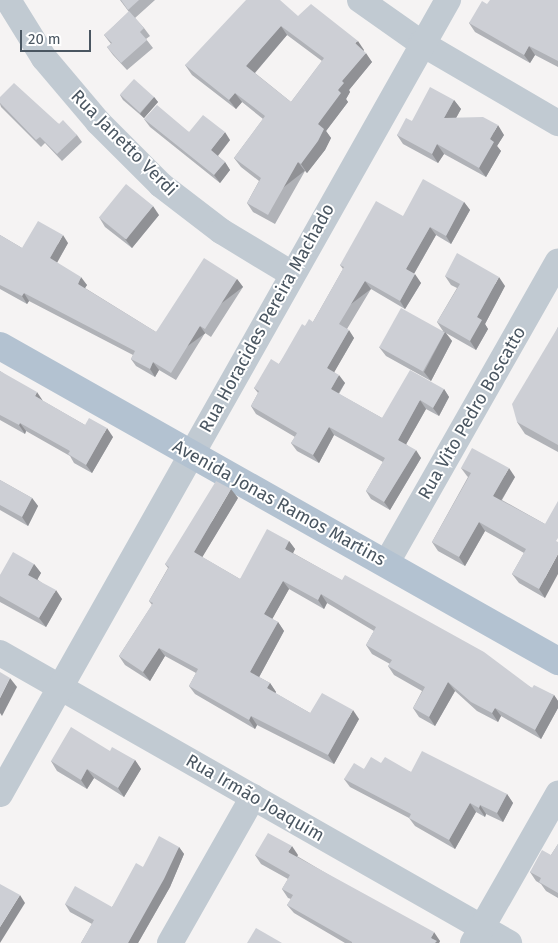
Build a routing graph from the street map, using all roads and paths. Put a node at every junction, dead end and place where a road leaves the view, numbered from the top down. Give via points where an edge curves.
1 (8, 0) edge
2 (360, 0) edge
3 (448, 0) edge
4 (421, 43) junction
5 (558, 123) edge
6 (558, 261) edge
7 (292, 274) junction
8 (0, 346) edge
9 (191, 454) junction
10 (386, 564) junction
11 (0, 653) edge
12 (558, 662) edge
13 (60, 687) junction
14 (0, 794) edge
15 (558, 794) edge
16 (254, 797) junction
17 (478, 935) edge
18 (170, 943) edge
19 (509, 943) edge

1 - 7 street, Rua Janetto Verdi via 44,58 98,122 161,185 221,231
2 - 4 street
3 - 4 street, Rua Horacides Pereira Machado
4 - 5 street
4 - 7 street, Rua Horacides Pereira Machado
6 - 10 street, Rua Vito Pedro Boscatto
7 - 9 street, Rua Horacides Pereira Machado
8 - 9 main road, Avenida Jonas Ramos Martins
9 - 10 main road, Avenida Jonas Ramos Martins
9 - 13 street, Rua Horacides Pereira Machado
10 - 12 main road, Avenida Jonas Ramos Martins
11 - 13 street, Rua Irmão Joaquim
13 - 14 street, Rua Horacides Pereira Machado
13 - 16 street, Rua Irmão Joaquim
15 - 17 street
16 - 17 street, Rua Irmão Joaquim
16 - 18 street
17 - 19 street, Rua Irmão Joaquim

